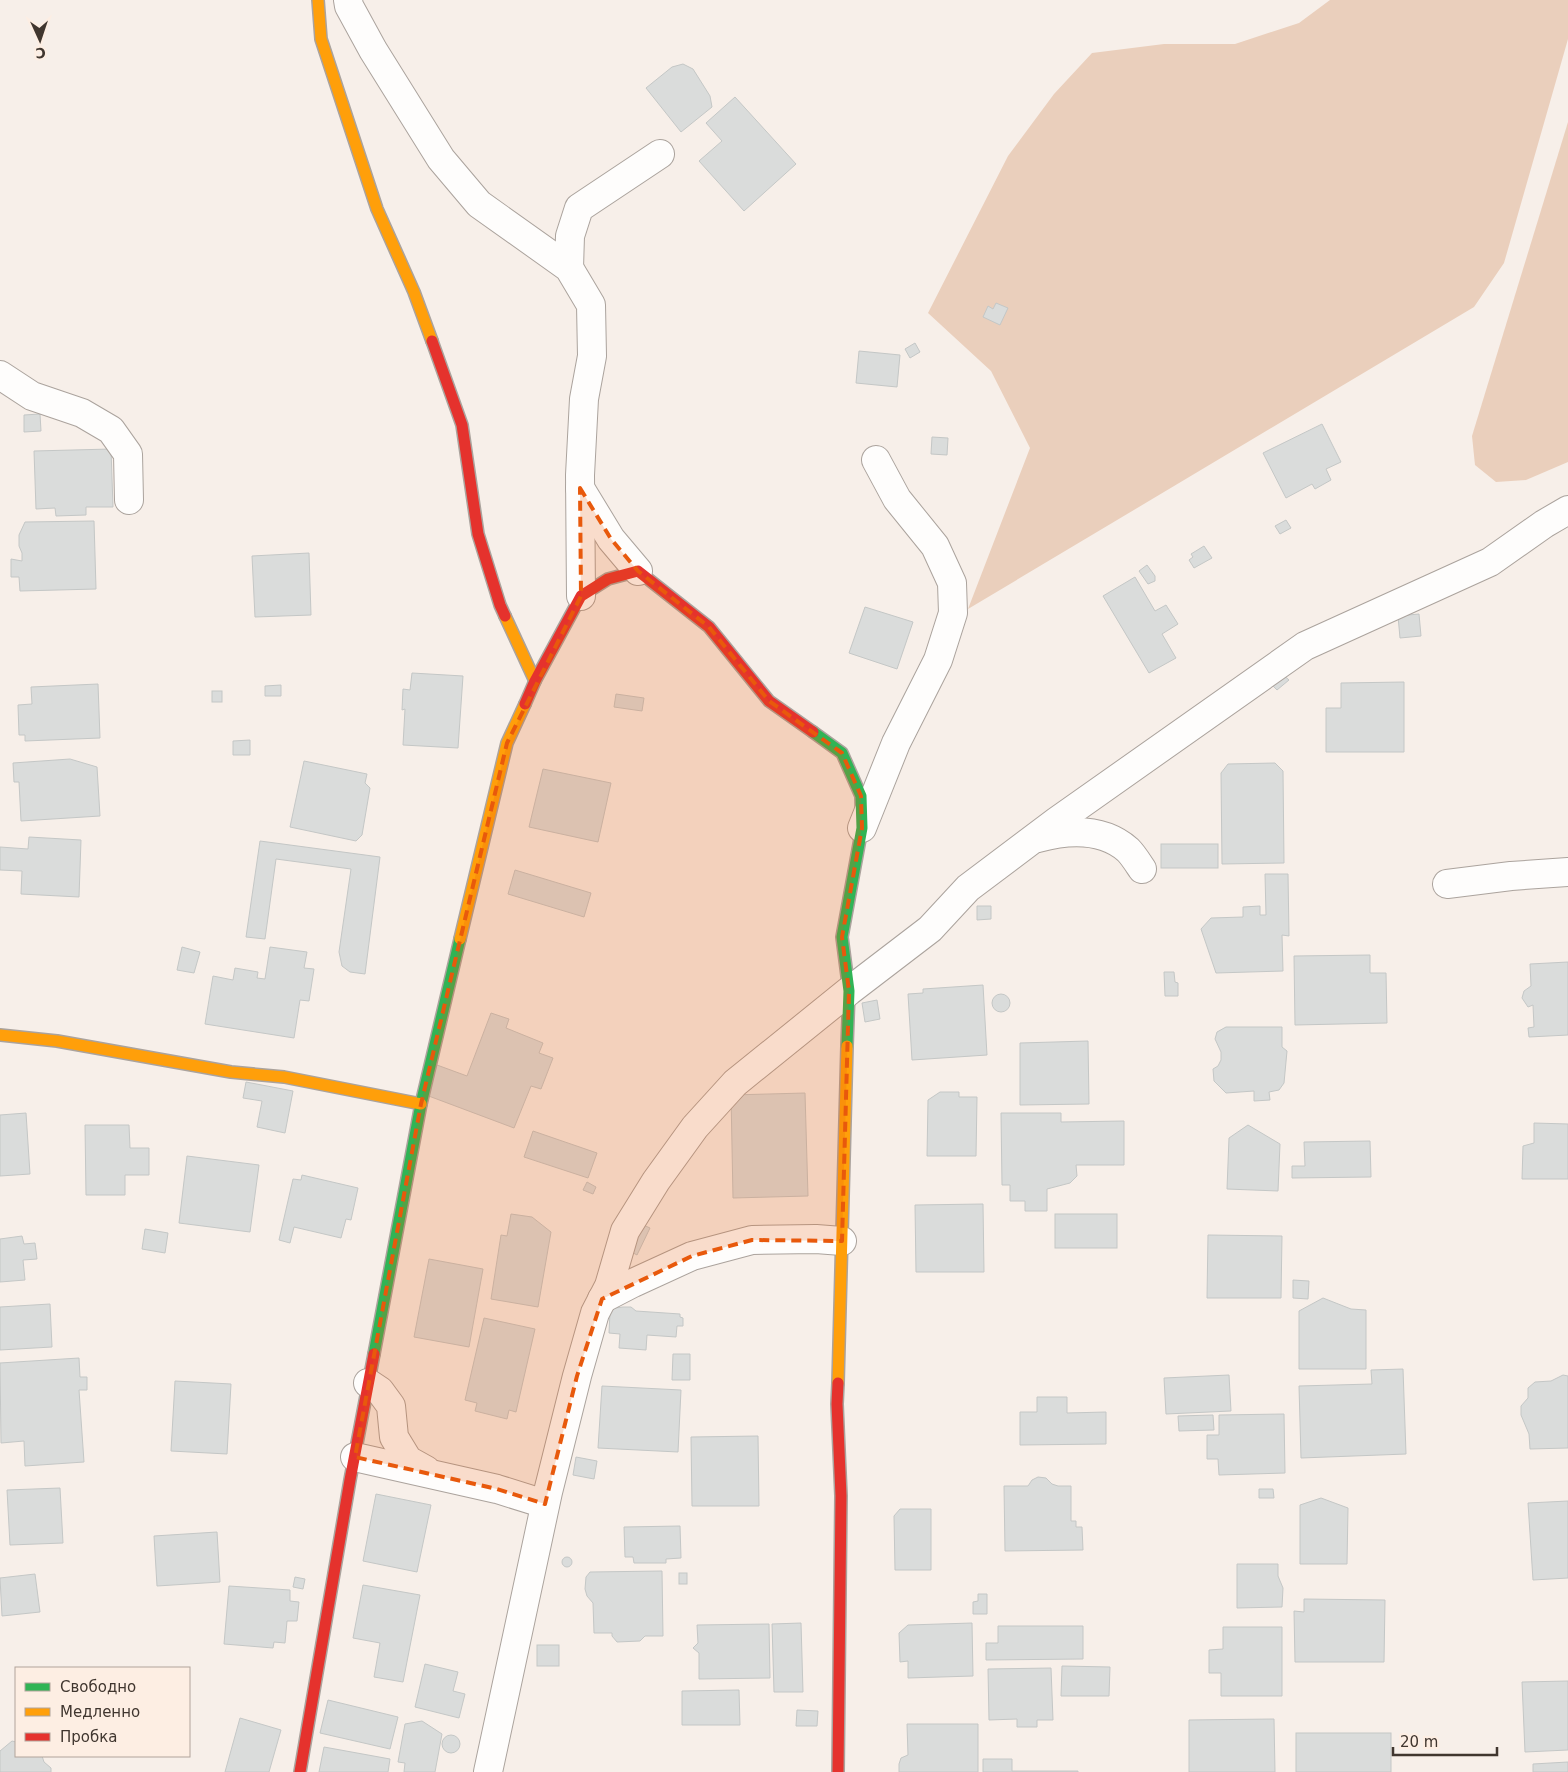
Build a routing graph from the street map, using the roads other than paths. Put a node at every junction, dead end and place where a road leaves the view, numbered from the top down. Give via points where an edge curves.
1 (318, 0) edge
2 (348, 0) edge
3 (660, 154) dead end
4 (569, 268) junction
5 (0, 375) edge
6 (876, 460) dead end
7 (580, 488) junction
8 (129, 500) dead end
9 (1568, 510) edge
10 (638, 572) junction
11 (580, 596) junction
12 (535, 681) junction
13 (862, 828) junction
14 (1031, 840) junction
15 (1142, 869) dead end
16 (1568, 872) edge
17 (1447, 884) dead end
18 (849, 991) junction
19 (0, 1035) edge
20 (420, 1104) junction
21 (842, 1241) junction
22 (602, 1299) junction
23 (368, 1383) junction
24 (355, 1457) junction
25 (430, 1472) junction
26 (545, 1504) junction
27 (300, 1772) edge
28 (488, 1772) edge
29 (838, 1772) edge

1 - 12 street via 321,39 377,209 414,292 462,425 478,534 500,605
2 - 4 street via 373,50 441,158 478,204
3 - 4 street via 579,208 570,236
4 - 7 street via 591,305 592,356 584,399
5 - 8 street via 32,396 82,413 111,430 128,454
6 - 13 street via 897,499 935,546 952,584 952,613 938,660 896,743
7 - 10 street via 611,539
7 - 11 street
9 - 14 street via 1490,562 1304,646
10 - 11 street via 608,579
10 - 13 street via 709,628 769,701 842,753 861,796
11 - 12 street
12 - 20 street via 507,743
13 - 18 street via 842,936
14 - 15 street via 1082,832 1110,838 1128,851
14 - 18 street via 968,888 930,929
16 - 17 street
18 - 21 street
18 - 22 street via 735,1083 695,1127 625,1231
19 - 20 street via 57,1041 232,1072 284,1077
20 - 23 street
21 - 22 street via 752,1240 692,1256
21 - 29 street via 838,1404 841,1496
22 - 26 street via 577,1376
23 - 24 street
23 - 25 street via 380,1391 391,1406 394,1437 408,1460
24 - 25 street
24 - 27 street
25 - 26 street
26 - 28 street

